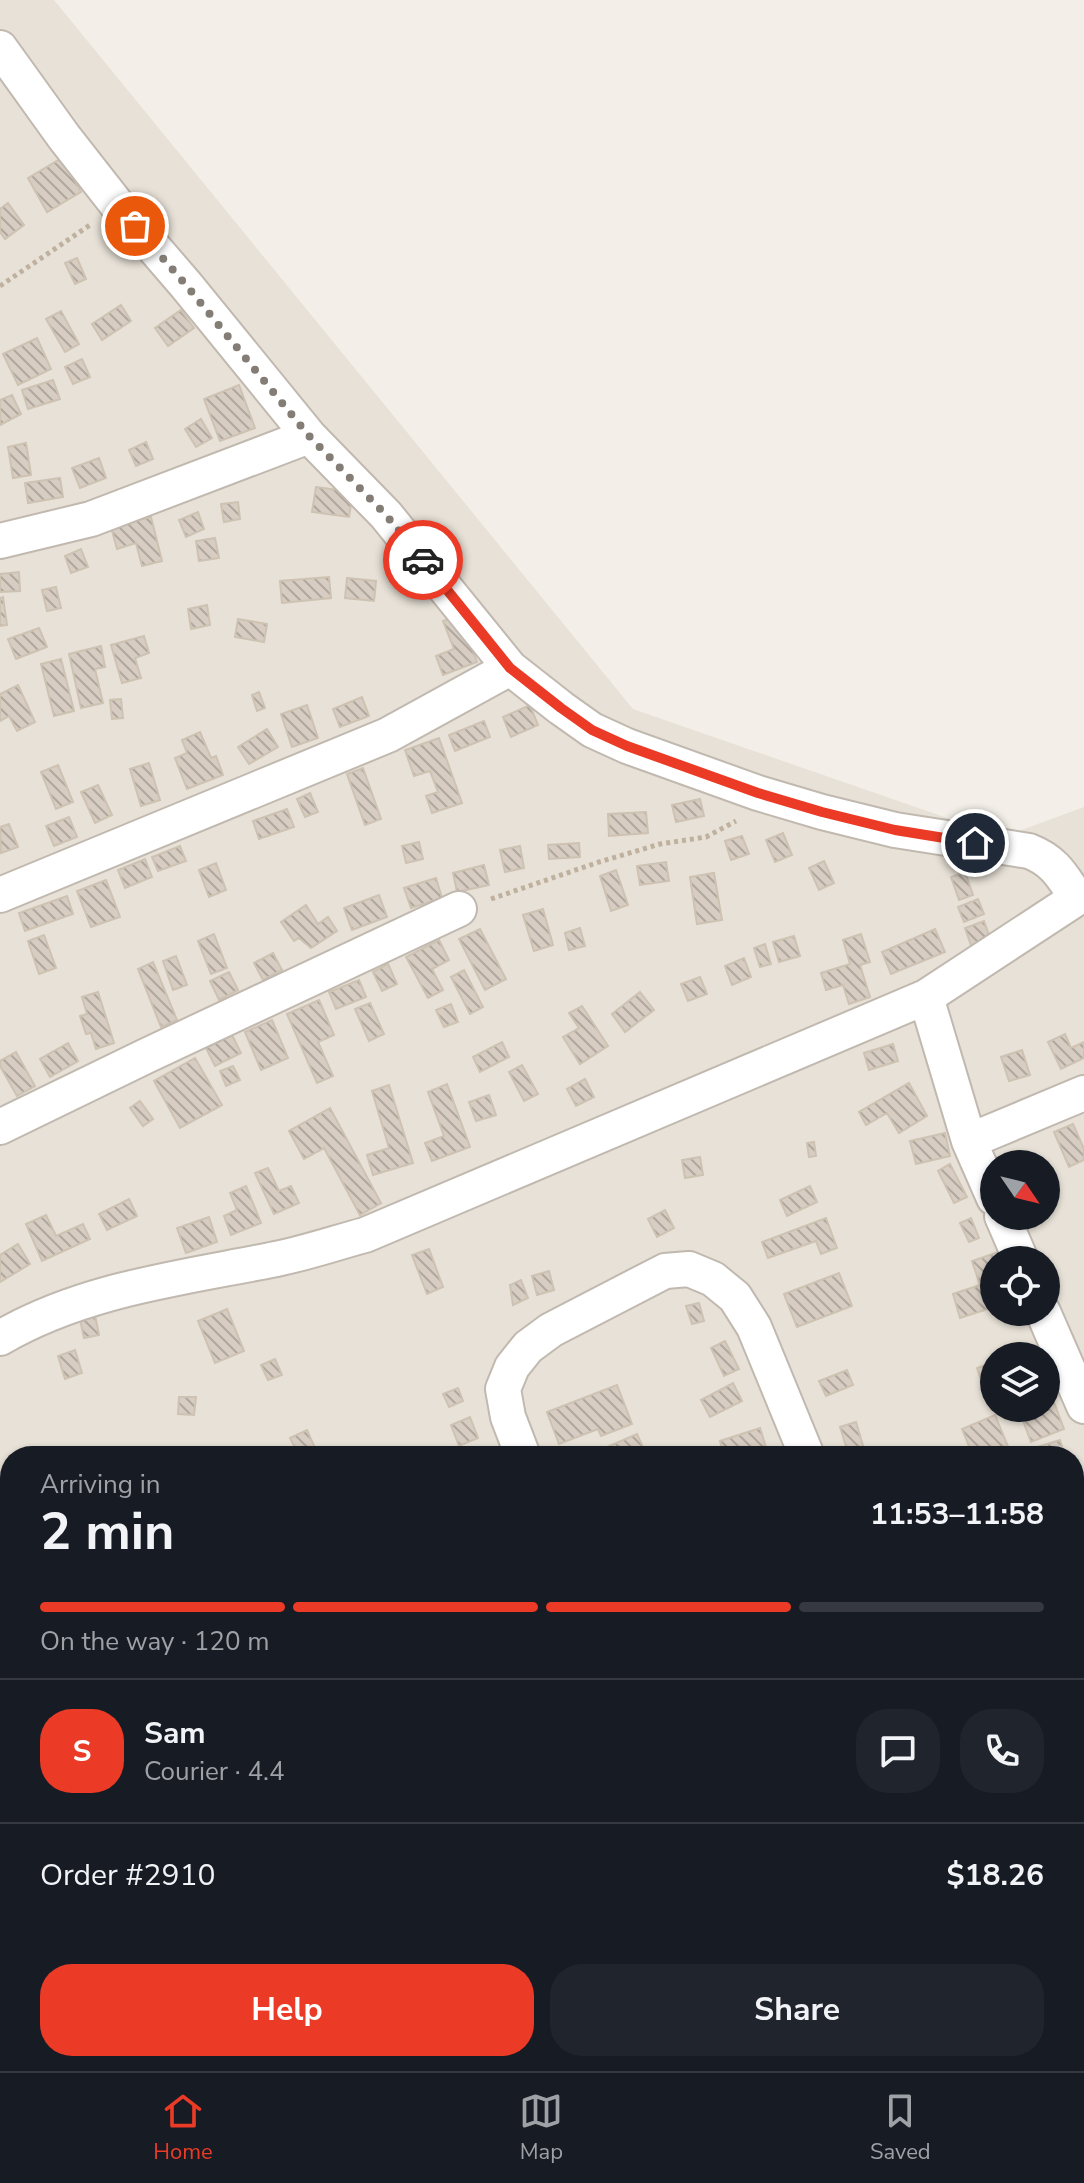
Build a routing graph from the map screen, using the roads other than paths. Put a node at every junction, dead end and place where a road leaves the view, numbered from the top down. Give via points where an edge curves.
1 (0, 48) edge
2 (309, 436) junction
3 (0, 541) edge
4 (510, 668) junction
5 (0, 895) edge
6 (459, 909) road end
7 (926, 997) junction
8 (1084, 1093) edge
9 (0, 1127) edge
10 (969, 1141) junction
11 (980, 1166) edge
12 (1049, 1326) edge
13 (0, 1338) edge
14 (1083, 1399) edge
15 (519, 1446) edge
16 (803, 1446) edge

1 - 2 street via 118,206
2 - 3 street via 91,519
2 - 4 street via 386,515
4 - 5 street via 388,735
4 - 7 street via 592,730 627,746 822,812 895,830 1029,851 1058,869 1077,898
6 - 9 street
7 - 10 street
7 - 13 street via 365,1235 100,1296 54,1310
8 - 10 street
10 - 11 street
12 - 14 street
15 - 16 street via 503,1389 528,1347 665,1271 689,1269 735,1297 754,1327

